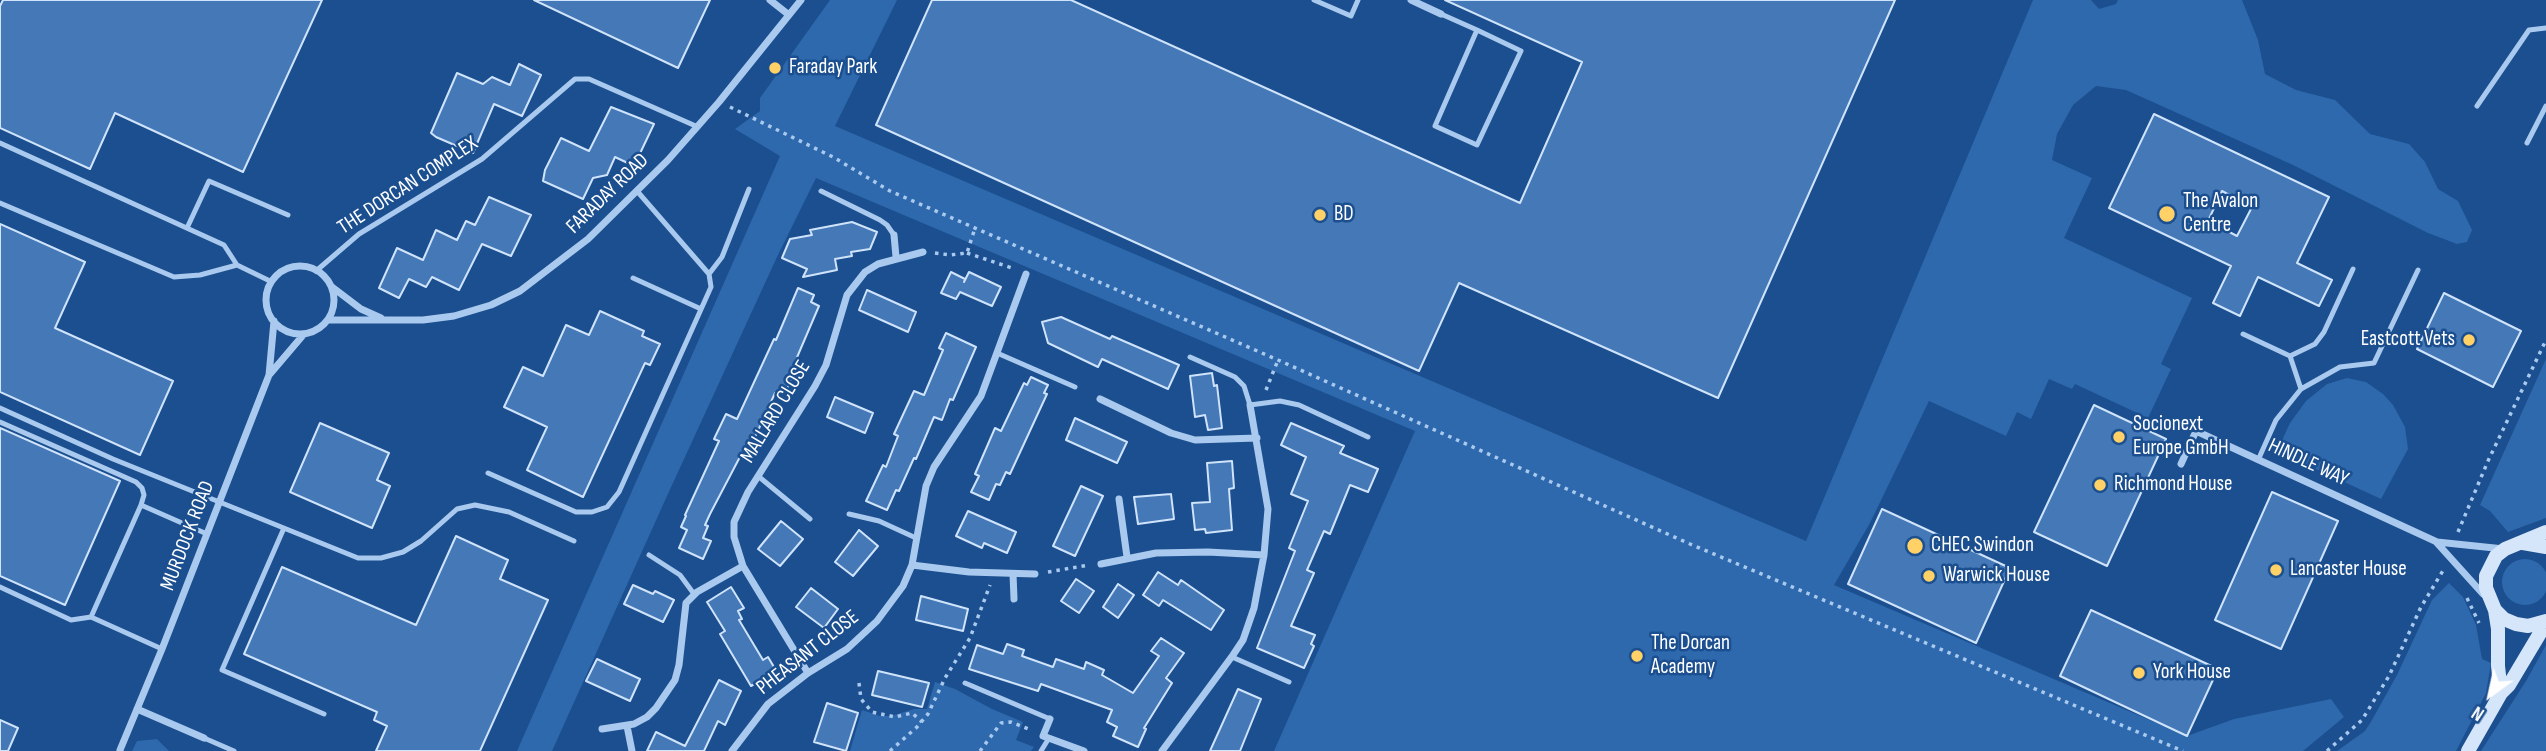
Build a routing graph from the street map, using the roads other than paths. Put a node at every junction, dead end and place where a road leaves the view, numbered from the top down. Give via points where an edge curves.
1 (770, 0) edge
2 (802, 0) edge
3 (1314, 0) edge
4 (1358, 0) edge
5 (1411, 0) edge
6 (1441, 14) joint
7 (789, 15) junction
8 (2546, 29) edge
9 (1477, 30) junction
10 (2477, 106) dead end
11 (2546, 106) edge
12 (698, 127) junction
13 (0, 143) edge
14 (2527, 143) dead end
15 (749, 189) dead end
16 (637, 191) junction
17 (821, 191) dead end
18 (0, 203) edge
19 (288, 215) dead end
20 (187, 228) junction
21 (894, 235) joint
22 (923, 252) road end
23 (897, 257) junction
24 (237, 265) junction
25 (2353, 270) dead end
26 (2418, 270) dead end
27 (316, 271) junction
28 (709, 274) junction
29 (1026, 274) road end
30 (633, 278) dead end
31 (272, 282) junction
32 (331, 286) junction
33 (701, 309) junction
34 (382, 318) junction
35 (328, 320) junction
36 (274, 321) junction
37 (304, 334) junction
38 (2243, 334) dead end
39 (997, 353) junction
40 (2290, 356) junction
41 (1190, 357) dead end
42 (269, 375) junction
43 (1075, 387) dead end
44 (2301, 389) junction
45 (1100, 399) dead end
46 (1250, 405) junction
47 (0, 408) edge
48 (0, 422) edge
49 (1368, 437) dead end
50 (1257, 438) junction
51 (2259, 458) junction
52 (2181, 464) dead end
53 (488, 473) dead end
54 (758, 477) junction
55 (1119, 499) dead end
56 (220, 500) junction
57 (141, 505) junction
58 (849, 514) dead end
59 (810, 519) dead end
60 (284, 528) junction
61 (2546, 532) edge
62 (207, 534) junction
63 (916, 538) junction
64 (574, 541) dead end
65 (2437, 542) junction
66 (2510, 546) junction
67 (2546, 547) edge
68 (649, 555) dead end
69 (1264, 555) junction
70 (1127, 557) junction
71 (1101, 564) road end
72 (912, 565) junction
73 (743, 566) junction
74 (1013, 574) junction
75 (1035, 574) road end
76 (0, 587) edge
77 (695, 594) junction
78 (1014, 599) dead end
79 (2492, 605) junction
80 (92, 617) junction
81 (2546, 622) edge
82 (162, 649) junction
83 (1232, 657) junction
84 (808, 673) junction
85 (1289, 682) dead end
86 (965, 683) dead end
87 (2501, 693) junction
88 (137, 709) junction
89 (324, 714) dead end
90 (1050, 719) joint
91 (627, 726) junction
92 (602, 729) dead end
93 (1046, 737) junction
94 (204, 738) joint
95 (218, 748) edge
96 (120, 750) edge
97 (234, 751) edge
98 (632, 751) edge
99 (732, 751) edge
100 (1041, 751) edge
101 (1084, 751) edge
102 (1162, 751) edge
103 (2468, 751) edge

1 - 7 street
2 - 7 street, FARADAY ROAD
3 - 4 lane via 1352,16
5 - 6 street
6 - 9 lane
7 - 12 street, FARADAY ROAD
8 - 10 lane via 2529,30
9 - 9 lane via 1521,51 1477,145 1435,125
11 - 14 lane
12 - 16 street, FARADAY ROAD
12 - 27 lane, THE DORCAN COMPLEX via 589,79 575,79 482,159 359,234
13 - 20 lane
15 - 28 lane via 722,257
16 - 28 lane
16 - 34 street, FARADAY ROAD via 588,239 520,291 454,316
17 - 21 lane via 880,220
18 - 24 lane via 174,277
19 - 20 lane via 209,181
20 - 24 lane via 224,245
21 - 23 street
22 - 23 street, MALLARD CLOSE
23 - 54 street, MALLARD CLOSE via 865,272 847,295 826,365
24 - 31 lane
25 - 40 lane via 2324,332 2315,344
26 - 44 lane via 2374,363 2340,367
27 - 31 street via 294,267
27 - 32 street
28 - 33 lane via 711,288
29 - 39 street, PHEASANT CLOSE
30 - 33 lane
31 - 36 street via 266,301
32 - 34 street, FARADAY ROAD via 360,309
32 - 35 street via 334,303
33 - 53 lane via 619,492 607,507 576,512
34 - 35 street, FARADAY ROAD
35 - 37 street
36 - 37 street via 286,331
36 - 42 street, MURDOCK ROAD
37 - 42 street, MURDOCK ROAD
38 - 40 lane
39 - 43 lane
39 - 63 street, PHEASANT CLOSE via 981,396 934,467
40 - 44 lane
41 - 46 lane via 1235,377 1244,386
42 - 56 street, MURDOCK ROAD
44 - 51 lane via 2276,420
45 - 50 street via 1195,440
46 - 49 lane via 1280,401 1298,405
46 - 50 street
47 - 56 lane
48 - 57 lane via 136,482 144,495
50 - 69 street via 1269,509
51 - 52 street, HINDLE WAY via 2196,431
51 - 65 street, HINDLE WAY
54 - 59 lane
54 - 73 street, MALLARD CLOSE via 734,522
55 - 70 street
56 - 60 lane
56 - 62 street, MURDOCK ROAD
57 - 62 lane
57 - 80 lane
58 - 63 lane
60 - 64 lane via 347,555 381,558 412,547 457,509 475,505 509,512
60 - 89 lane via 222,670
61 - 66 main road
62 - 82 street, MURDOCK ROAD
63 - 72 street, PHEASANT CLOSE
65 - 66 street, HINDLE WAY
65 - 79 street, HINDLE WAY
66 - 67 main road via 2528,542
66 - 79 main road via 2490,565 2486,576
68 - 77 lane via 680,575
69 - 70 street via 1180,552
69 - 83 street via 1254,608
70 - 71 street
72 - 74 street
72 - 84 street, PHEASANT CLOSE via 877,621 847,649
73 - 77 street
73 - 84 street, MALLARD CLOSE
74 - 75 street
74 - 78 street
76 - 80 lane via 72,620
77 - 91 street via 684,607 674,680 647,717
79 - 81 main road via 2516,624
79 - 87 main road via 2498,629
80 - 82 lane
81 - 87 main road
82 - 88 street, MURDOCK ROAD
83 - 85 lane
83 - 102 street
84 - 99 street, PHEASANT CLOSE via 768,704
86 - 90 lane
87 - 103 main road
88 - 94 street
88 - 96 street, MURDOCK ROAD
90 - 93 street
91 - 92 street
91 - 98 street
93 - 100 lane
93 - 101 street
94 - 95 lane
95 - 97 lane

